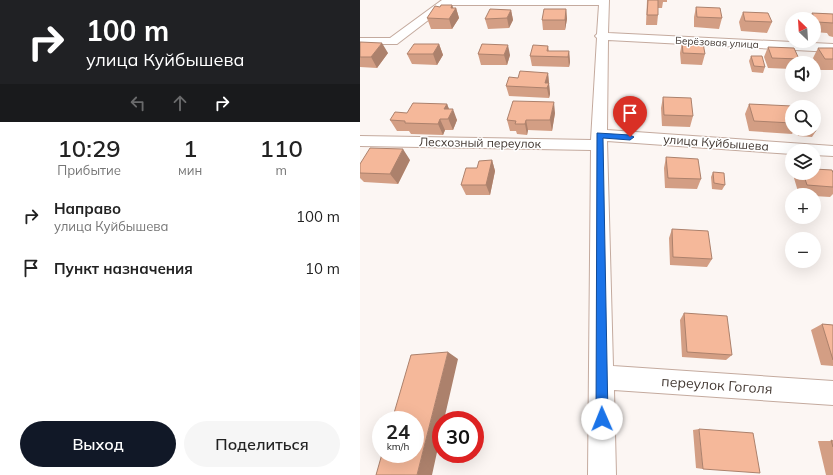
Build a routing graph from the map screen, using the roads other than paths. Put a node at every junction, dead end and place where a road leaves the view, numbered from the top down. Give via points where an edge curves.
1 (604, 1) edge
2 (601, 36) junction
3 (360, 41) edge
4 (833, 48) edge
5 (599, 140) junction
6 (360, 141) edge
7 (833, 151) edge
8 (601, 377) junction
9 (833, 393) edge
10 (602, 475) edge

1 - 2 street
1 - 3 street via 446,2 393,42
2 - 4 street, Берёзовая улица
2 - 5 street
5 - 6 street, Лесхозный переулок
5 - 7 street, улица Куйбышева
5 - 8 street
8 - 9 street, переулок Гоголя
8 - 10 street

